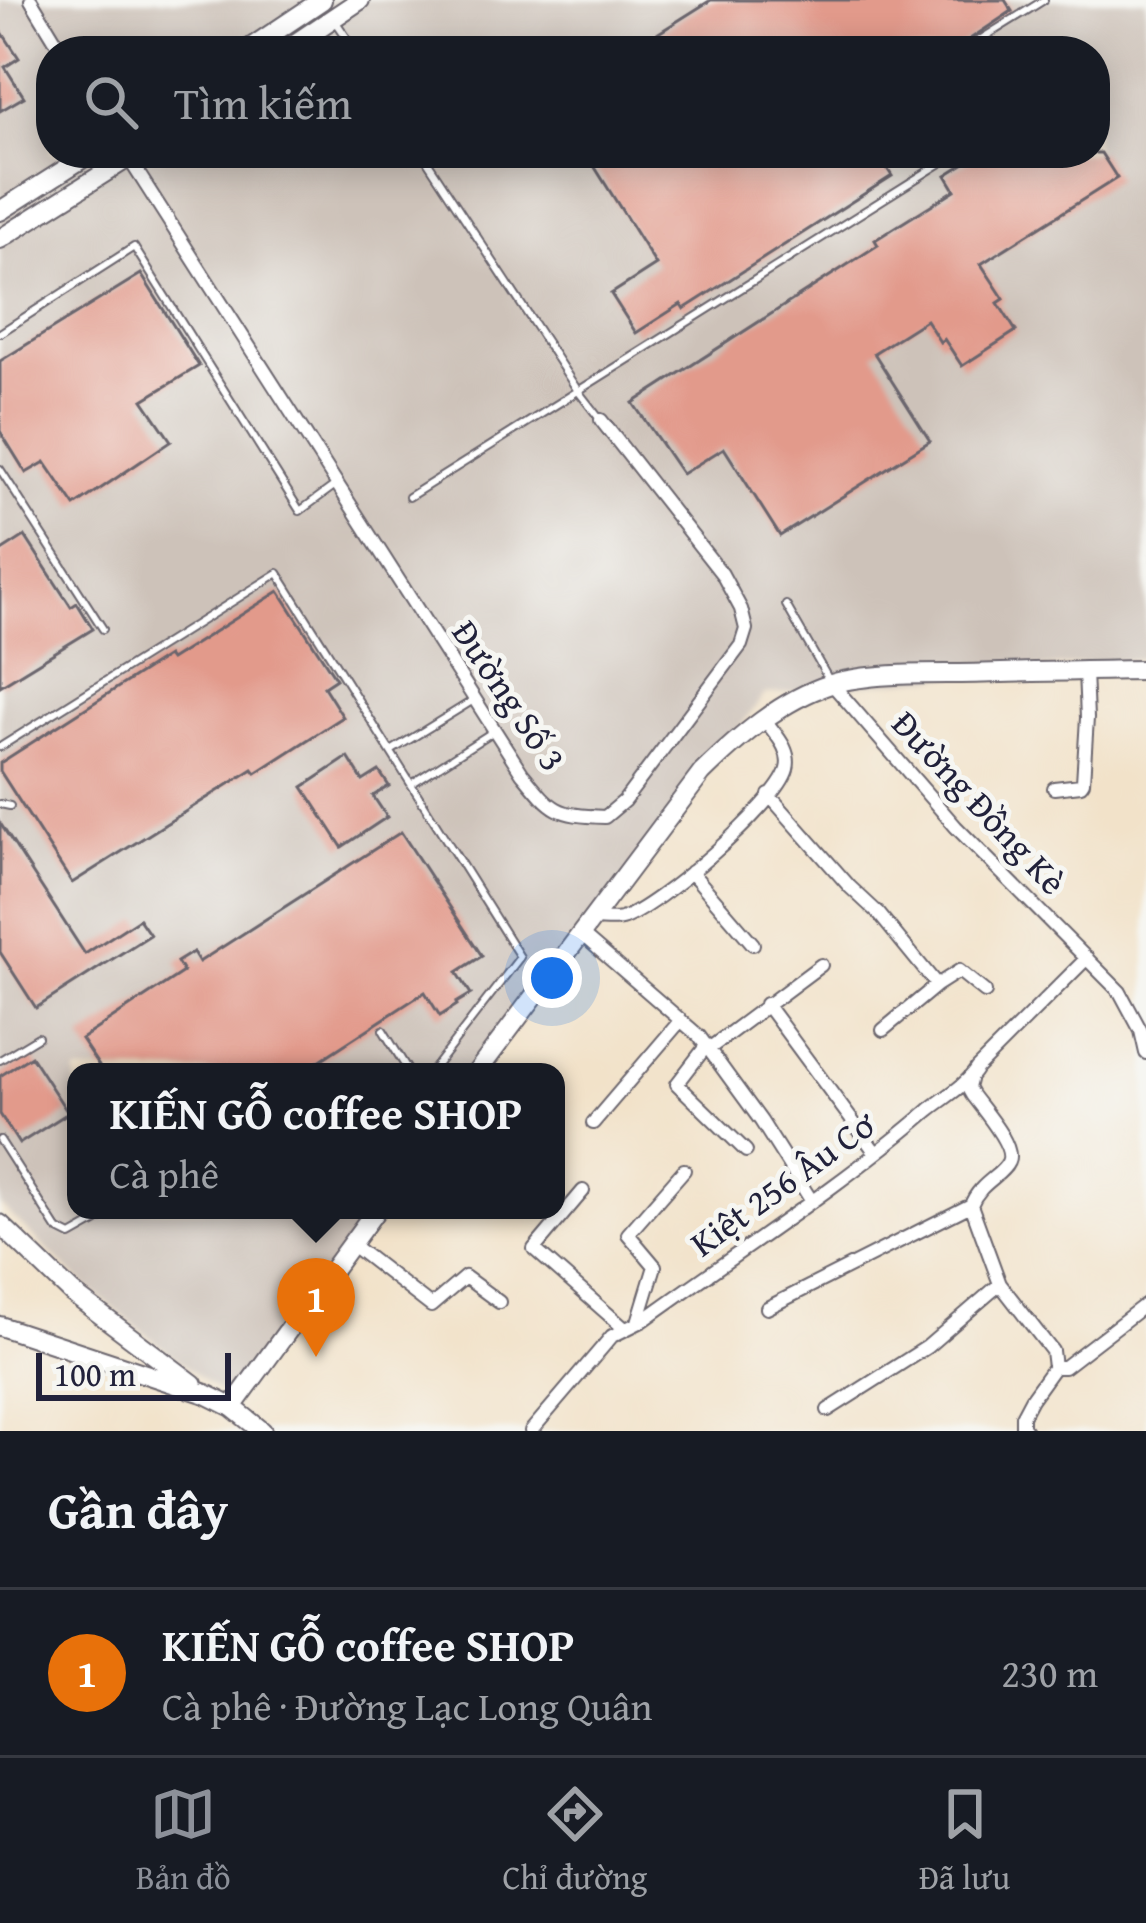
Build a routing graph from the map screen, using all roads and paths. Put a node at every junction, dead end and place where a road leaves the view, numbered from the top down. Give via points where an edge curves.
1 (31, 0) edge
2 (322, 0) edge
3 (360, 0) edge
4 (1044, 0) edge
5 (333, 18) junction
6 (53, 36) edge
7 (268, 36) edge
8 (306, 36) edge
9 (346, 36) edge
10 (986, 36) edge
11 (67, 168) edge
12 (110, 168) edge
13 (138, 168) edge
14 (432, 168) edge
15 (932, 168) edge
16 (0, 211) edge
17 (0, 239) edge
18 (0, 332) edge
19 (578, 391) junction
20 (601, 420) joint
21 (0, 469) edge
22 (337, 484) junction
23 (409, 497) dead end
24 (786, 605) dead end
25 (103, 629) dead end
26 (1146, 670) edge
27 (1085, 671) junction
28 (832, 684) junction
29 (475, 699) junction
30 (764, 720) junction
31 (494, 731) junction
32 (0, 747) edge
33 (391, 751) junction
34 (411, 784) junction
35 (1054, 788) dead end
36 (769, 795) junction
37 (691, 872) junction
38 (586, 926) junction
39 (753, 944) dead end
40 (1087, 958) junction
41 (821, 965) dead end
42 (933, 980) junction
43 (985, 992) dead end
44 (766, 1004) junction
45 (681, 1020) junction
46 (383, 1030) dead end
47 (883, 1030) dead end
48 (38, 1037) dead end
49 (709, 1047) junction
50 (1146, 1053) edge
51 (0, 1060) edge
52 (404, 1063) edge
53 (438, 1063) edge
54 (484, 1063) edge
55 (970, 1080) junction
56 (593, 1123) dead end
57 (0, 1140) edge
58 (746, 1151) dead end
59 (876, 1153) junction
60 (684, 1170) dead end
61 (583, 1191) dead end
62 (811, 1200) junction
63 (970, 1205) junction
64 (565, 1212) edge
65 (101, 1219) edge
66 (369, 1219) edge
67 (559, 1219) edge
68 (0, 1224) edge
69 (351, 1244) junction
70 (1000, 1284) junction
71 (499, 1302) dead end
72 (1146, 1304) edge
73 (767, 1307) dead end
74 (632, 1325) junction
75 (0, 1326) edge
76 (1054, 1367) junction
77 (206, 1394) junction
78 (232, 1407) junction
79 (828, 1410) dead end
80 (1021, 1429) edge
81 (262, 1431) edge
82 (531, 1431) edge

1 - 6 street
2 - 7 street
3 - 5 street
4 - 10 lane
5 - 8 street
5 - 9 lane
11 - 16 street
12 - 17 street
13 - 22 street, Đường Số 3
14 - 19 lane
15 - 19 lane
18 - 22 lane via 134,247 300,511
19 - 20 lane
19 - 23 lane
20 - 31 street, Đường Số 3 via 722,574 741,609 741,645 605,817 551,809
21 - 25 lane
22 - 29 street, Đường Số 3
24 - 28 lane
26 - 27 street
27 - 28 street
27 - 35 street via 1083,782
28 - 30 street
28 - 40 street, Đường Đồng Kè
29 - 31 street, Đường Số 3
29 - 33 lane
30 - 36 street via 787,751 787,771
30 - 38 street via 702,773
31 - 34 lane
32 - 33 lane via 278,573
33 - 34 lane
34 - 53 lane via 520,957
36 - 37 street
36 - 42 street
37 - 38 street via 620,919
37 - 39 street
38 - 45 street
38 - 54 street
40 - 50 street, Đường Đồng Kè via 1120,992
40 - 55 street
41 - 44 street
42 - 43 street via 959,971
42 - 47 street
44 - 49 street
44 - 59 street
45 - 49 street
45 - 56 street
46 - 52 lane
48 - 51 lane
49 - 58 street via 677,1084
49 - 62 street
55 - 59 street, Kiệt 256 Âu Cơ
55 - 63 street via 1010,1154
57 - 65 lane via 57,1228 71,1236
59 - 62 street, Kiệt 256 Âu Cơ
60 - 74 street via 628,1234 655,1266
61 - 64 street
62 - 74 street, Kiệt 256 Âu Cơ
63 - 70 street
63 - 73 street
66 - 69 street
67 - 74 street via 534,1249
68 - 77 street via 72,1293
69 - 71 street via 431,1306 465,1277
69 - 78 street
70 - 76 street via 1052,1351
70 - 79 street via 927,1348
72 - 76 street
74 - 82 street, Kiệt 256 Âu Cơ via 612,1336
75 - 77 street
76 - 80 street
77 - 78 street
78 - 81 street

